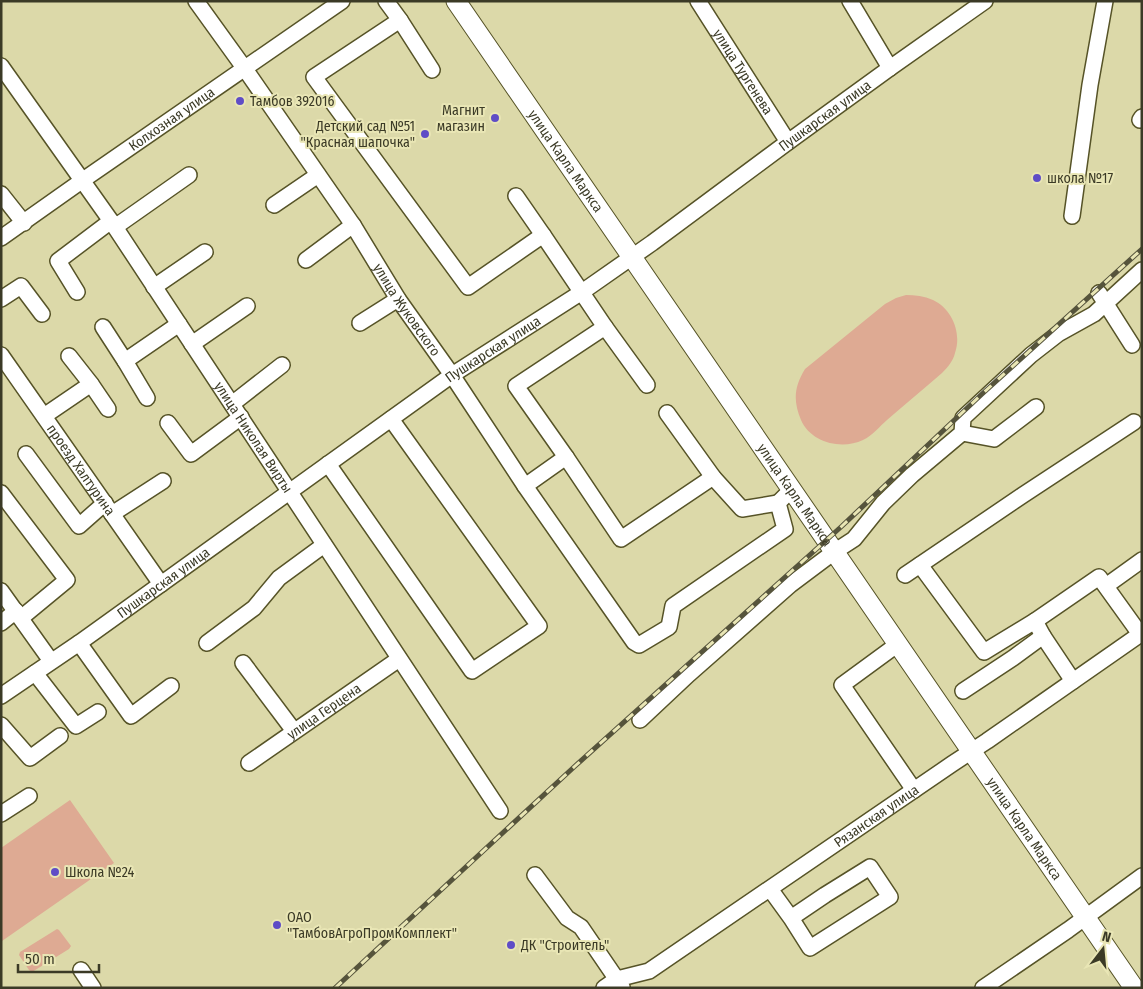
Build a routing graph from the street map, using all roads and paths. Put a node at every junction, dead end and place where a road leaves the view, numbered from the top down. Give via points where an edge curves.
1 (196, 1) edge
2 (342, 1) edge
3 (386, 1) edge
4 (456, 1) edge
5 (698, 1) edge
6 (850, 1) edge
7 (986, 1) edge
8 (1105, 1) edge
9 (400, 20) junction
10 (1, 66) edge
11 (245, 68) junction
12 (890, 68) junction
13 (432, 70) dead end
14 (788, 142) junction
15 (189, 175) dead end
16 (318, 175) junction
17 (83, 180) junction
18 (1, 194) edge
19 (516, 196) dead end
20 (274, 204) dead end
21 (1072, 216) dead end
22 (24, 222) junction
23 (113, 224) junction
24 (353, 225) junction
25 (543, 235) junction
26 (1, 238) edge
27 (205, 252) dead end
28 (631, 257) junction
29 (306, 260) dead end
30 (1142, 270) edge
31 (154, 286) junction
32 (78, 292) dead end
33 (582, 292) junction
34 (1, 299) edge
35 (398, 299) junction
36 (1102, 299) junction
37 (247, 306) dead end
38 (42, 314) dead end
39 (360, 323) dead end
40 (179, 324) junction
41 (605, 327) junction
42 (103, 328) dead end
43 (192, 344) junction
44 (1132, 345) dead end
45 (1, 355) edge
46 (69, 356) dead end
47 (125, 361) junction
48 (282, 365) dead end
49 (452, 375) junction
50 (91, 384) junction
51 (647, 385) dead end
52 (148, 398) dead end
53 (232, 404) junction
54 (1036, 407) dead end
55 (108, 409) dead end
56 (667, 412) dead end
57 (44, 416) junction
58 (241, 418) junction
59 (391, 419) junction
60 (168, 423) dead end
61 (1139, 424) edge
62 (962, 433) junction
63 (26, 454) dead end
64 (566, 457) junction
65 (328, 464) junction
66 (713, 477) junction
67 (163, 481) dead end
68 (525, 486) junction
69 (1, 493) edge
70 (289, 493) junction
71 (785, 496) junction
72 (108, 509) junction
73 (324, 545) junction
74 (834, 552) junction
75 (1142, 560) edge
76 (920, 565) junction
77 (905, 575) dead end
78 (1110, 583) dead end
79 (161, 584) junction
80 (1, 591) edge
81 (19, 614) junction
82 (1035, 621) junction
83 (1, 623) edge
84 (1141, 634) edge
85 (1043, 636) junction
86 (79, 643) junction
87 (207, 643) dead end
88 (898, 644) junction
89 (399, 659) junction
90 (52, 661) junction
91 (243, 663) dead end
92 (35, 673) junction
93 (1074, 681) junction
94 (171, 686) dead end
95 (963, 690) dead end
96 (1, 696) edge
97 (98, 712) dead end
98 (640, 720) dead end
99 (1, 724) edge
100 (294, 731) junction
101 (60, 736) dead end
102 (972, 751) junction
103 (249, 763) dead end
104 (914, 790) junction
105 (29, 796) dead end
106 (500, 811) dead end
107 (1, 814) edge
108 (535, 875) dead end
109 (1142, 876) edge
110 (770, 889) junction
111 (1086, 917) junction
112 (791, 918) junction
113 (81, 970) dead end
114 (620, 983) edge
115 (93, 988) edge
116 (604, 988) edge
117 (983, 988) edge
118 (1134, 988) edge

1 - 11 street, улица Жуковского
2 - 11 street, Колхозная улица
3 - 9 street
4 - 28 main road, улица Карла Маркса
5 - 14 street, улица Тургенева
6 - 12 street
7 - 12 street, Пушкарская улица
8 - 21 street
9 - 13 street
9 - 25 street via 314,77 468,287
10 - 17 street, улица Николая Вирты
11 - 16 street, улица Жуковского
11 - 17 street, Колхозная улица
12 - 14 street, Пушкарская улица
14 - 28 street, Пушкарская улица
15 - 23 street
16 - 20 street
16 - 24 street, улица Жуковского
17 - 22 street, Колхозная улица
17 - 23 street, улица Николая Вирты
18 - 22 street
19 - 25 street
22 - 26 street, Колхозная улица
23 - 31 street, улица Николая Вирты
23 - 32 street via 58,261
24 - 29 street
24 - 35 street, улица Жуковского
25 - 33 street
27 - 31 street
28 - 33 street, Пушкарская улица
28 - 71 main road, улица Карла Маркса
30 - 36 street
31 - 40 street, улица Николая Вирты
33 - 41 street
33 - 49 street, Пушкарская улица
34 - 38 street via 22,286
35 - 39 street
35 - 49 street, улица Жуковского
36 - 44 street
36 - 62 street via 1094,314 1058,334 1031,355 963,418
37 - 43 street
40 - 43 street, улица Николая Вирты
40 - 47 street
41 - 51 street
41 - 64 street via 516,386
42 - 47 street
43 - 53 street, улица Николая Вирты
45 - 57 street, проезд Халтурина
46 - 50 street
47 - 52 street
48 - 53 street
49 - 59 street, Пушкарская улица
49 - 68 street, улица Жуковского
50 - 55 street
50 - 57 street
53 - 58 street, улица Николая Вирты
54 - 62 street via 994,439
56 - 66 street
57 - 72 street, проезд Халтурина
58 - 60 street via 191,454
58 - 70 street, улица Николая Вирты
59 - 65 street, Пушкарская улица
59 - 65 street via 539,626 472,671
61 - 76 street via 1023,495
62 - 74 street via 883,503 854,539
63 - 72 street via 79,526
64 - 66 street via 621,539
64 - 68 street
65 - 70 street, Пушкарская улица
66 - 71 street via 742,509
67 - 72 street
68 - 71 street, улица Жуковского via 639,645 670,627 673,606 785,529
69 - 81 street via 67,580
70 - 73 street, улица Николая Вирты
70 - 79 street, Пушкарская улица
71 - 74 main road, улица Карла Маркса
72 - 79 street, проезд Халтурина
73 - 87 street via 279,578 254,608
73 - 89 street, улица Николая Вирты
74 - 88 main road, улица Карла Маркса
74 - 98 street via 790,585
75 - 78 street
76 - 77 street
76 - 82 street via 984,652
79 - 86 street, Пушкарская улица
80 - 81 street
81 - 83 street
81 - 90 street
82 - 84 street via 1100,577
82 - 85 street
84 - 93 street, Рязанская улица
85 - 93 street
85 - 95 street
86 - 90 street, Пушкарская улица
86 - 94 street via 131,716
88 - 102 main road, улица Карла Маркса
88 - 104 street via 842,685
89 - 100 street, улица Герцена
89 - 106 street, улица Николая Вирты
90 - 92 street, Пушкарская улица
91 - 100 street
92 - 96 street, Пушкарская улица
92 - 97 street via 76,726
93 - 102 street, Рязанская улица
99 - 101 street via 30,758
100 - 103 street, улица Герцена
102 - 104 street, Рязанская улица
102 - 111 main road, улица Карла Маркса
104 - 110 street, Рязанская улица
105 - 107 street
108 - 114 street via 567,918 581,927
109 - 111 street
110 - 112 street
110 - 114 street, Рязанская улица via 649,971
111 - 117 street
111 - 118 main road, улица Карла Маркса
112 - 112 street via 810,948 890,898 870,867
113 - 115 street
114 - 116 street, Рязанская улица

